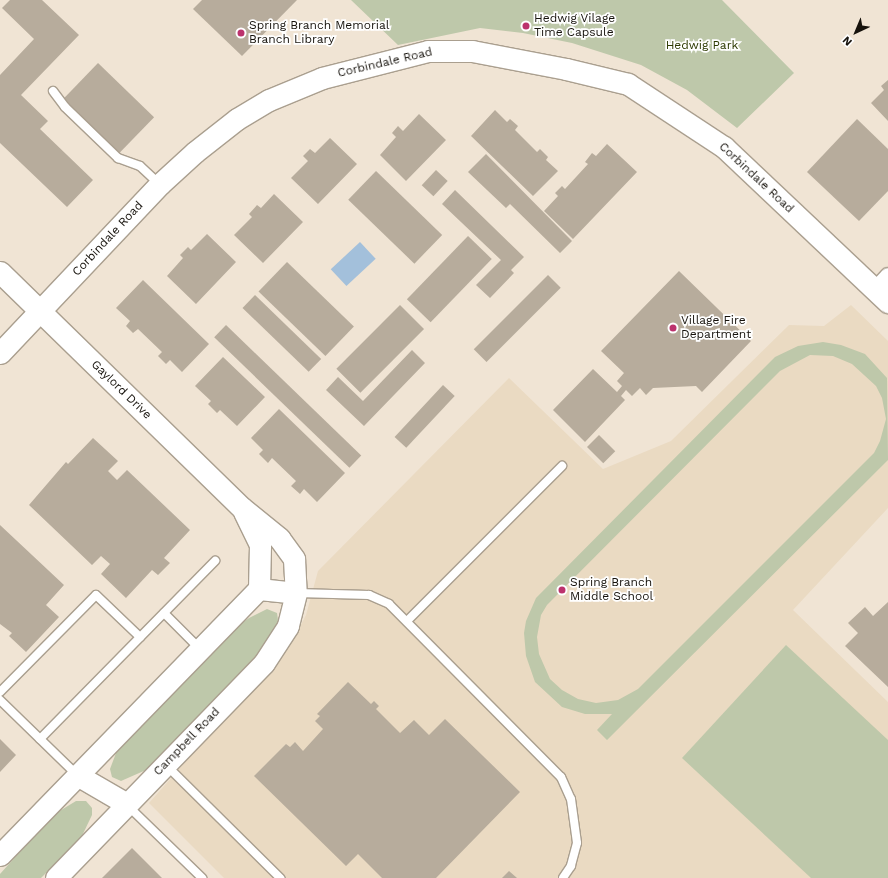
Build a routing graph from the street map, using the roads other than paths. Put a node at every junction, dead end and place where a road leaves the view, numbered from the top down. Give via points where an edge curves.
1 (53, 92) dead end
2 (160, 184) junction
3 (0, 272) edge
4 (884, 289) edge
5 (40, 311) junction
6 (0, 353) edge
7 (562, 466) dead end
8 (242, 508) junction
9 (215, 561) dead end
10 (259, 589) junction
11 (296, 593) junction
12 (164, 613) junction
13 (408, 620) junction
14 (140, 637) junction
15 (200, 649) junction
16 (0, 692) edge
17 (0, 700) edge
18 (40, 739) junction
19 (165, 765) junction
20 (77, 775) junction
21 (127, 804) junction
22 (0, 855) edge
23 (56, 878) edge
24 (202, 878) edge
25 (280, 878) edge
26 (564, 878) edge

1 - 2 lane via 118,158 140,166
2 - 4 street, Corbindale Road via 213,136 268,100 322,78 401,56 428,51 472,51 628,84 724,146
2 - 5 street, Corbindale Road
3 - 5 street, Gaylord Drive
5 - 6 street, Corbindale Road
5 - 8 street, Gaylord Drive
7 - 13 lane
8 - 10 street, Gaylord Drive via 260,545
8 - 11 street, Gaylord Drive via 279,538 294,559
9 - 12 lane
10 - 11 street
10 - 15 street
11 - 13 lane via 369,595 389,604
11 - 19 street, Campbell Road via 288,626 264,663
12 - 14 lane
12 - 15 lane
13 - 26 lane via 561,777 571,799 577,843 571,866
14 - 16 lane via 96,595
14 - 18 lane
15 - 20 street
17 - 18 lane
18 - 20 lane
19 - 21 street, Campbell Road
19 - 25 lane
20 - 21 street
20 - 22 street
21 - 23 street, Campbell Road
21 - 24 lane

